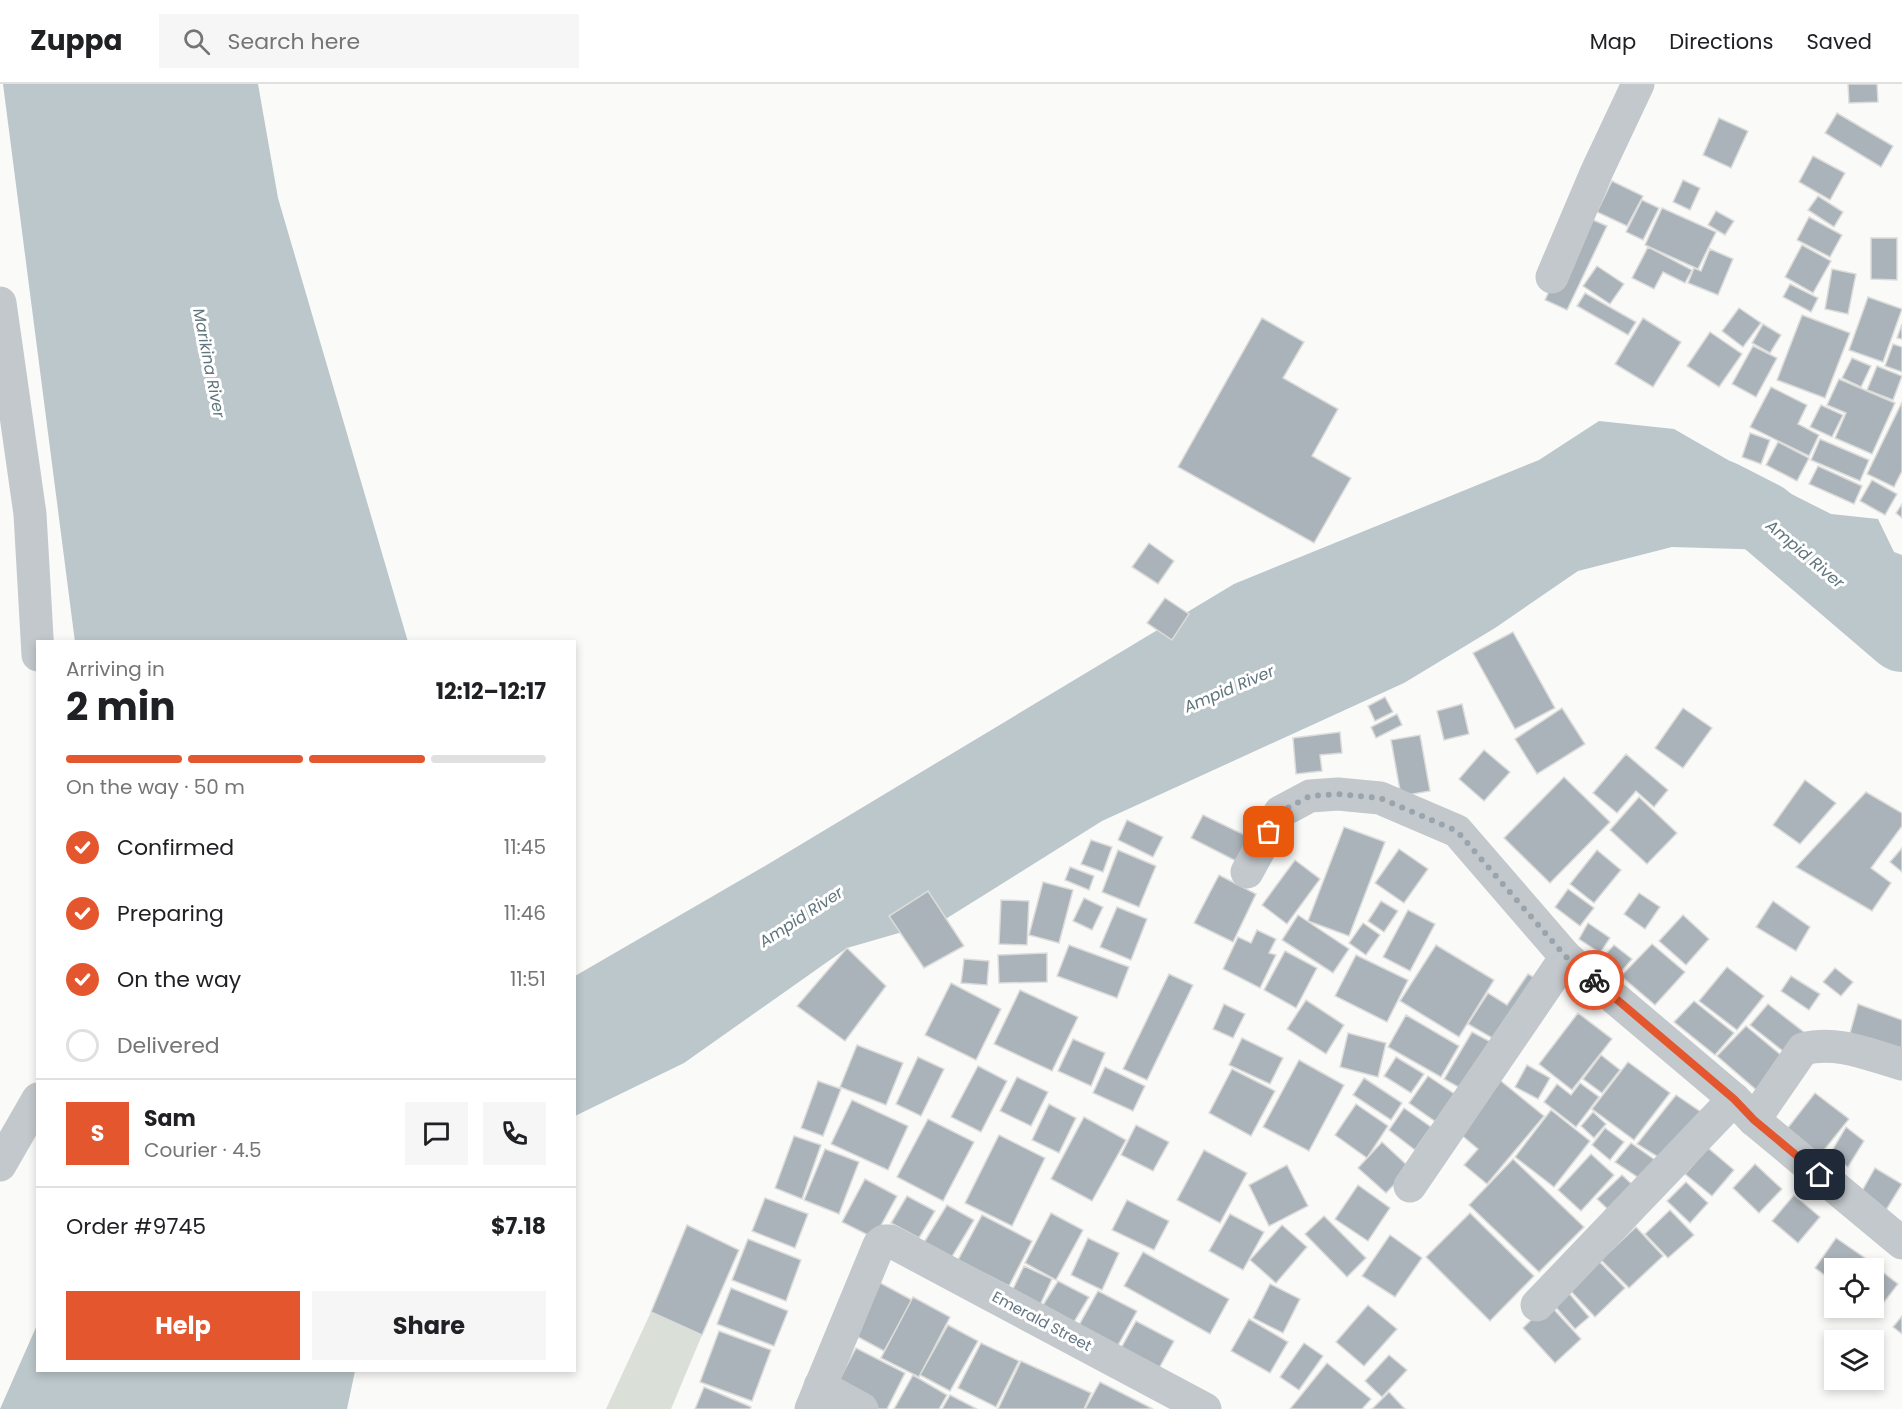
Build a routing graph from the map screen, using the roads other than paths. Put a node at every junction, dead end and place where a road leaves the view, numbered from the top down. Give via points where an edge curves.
1 (1638, 84) edge
2 (1552, 277) dead end
3 (0, 303) edge
4 (37, 640) edge
5 (1247, 872) dead end
6 (1566, 957) junction
7 (1902, 1064) edge
8 (36, 1102) edge
9 (1744, 1110) junction
10 (0, 1165) edge
11 (1410, 1186) dead end
12 (1902, 1244) edge
13 (1537, 1305) dead end
14 (815, 1398) edge
15 (862, 1409) edge
16 (1205, 1409) edge

1 - 2 street
3 - 4 street via 30,514
5 - 6 street via 1280,812 1310,796 1380,798 1457,831
6 - 9 street
6 - 11 street
7 - 9 street via 1834,1045 1803,1049
8 - 10 street
9 - 12 street
9 - 13 street
14 - 15 street
14 - 16 street, Emerald Street via 879,1245 890,1241

